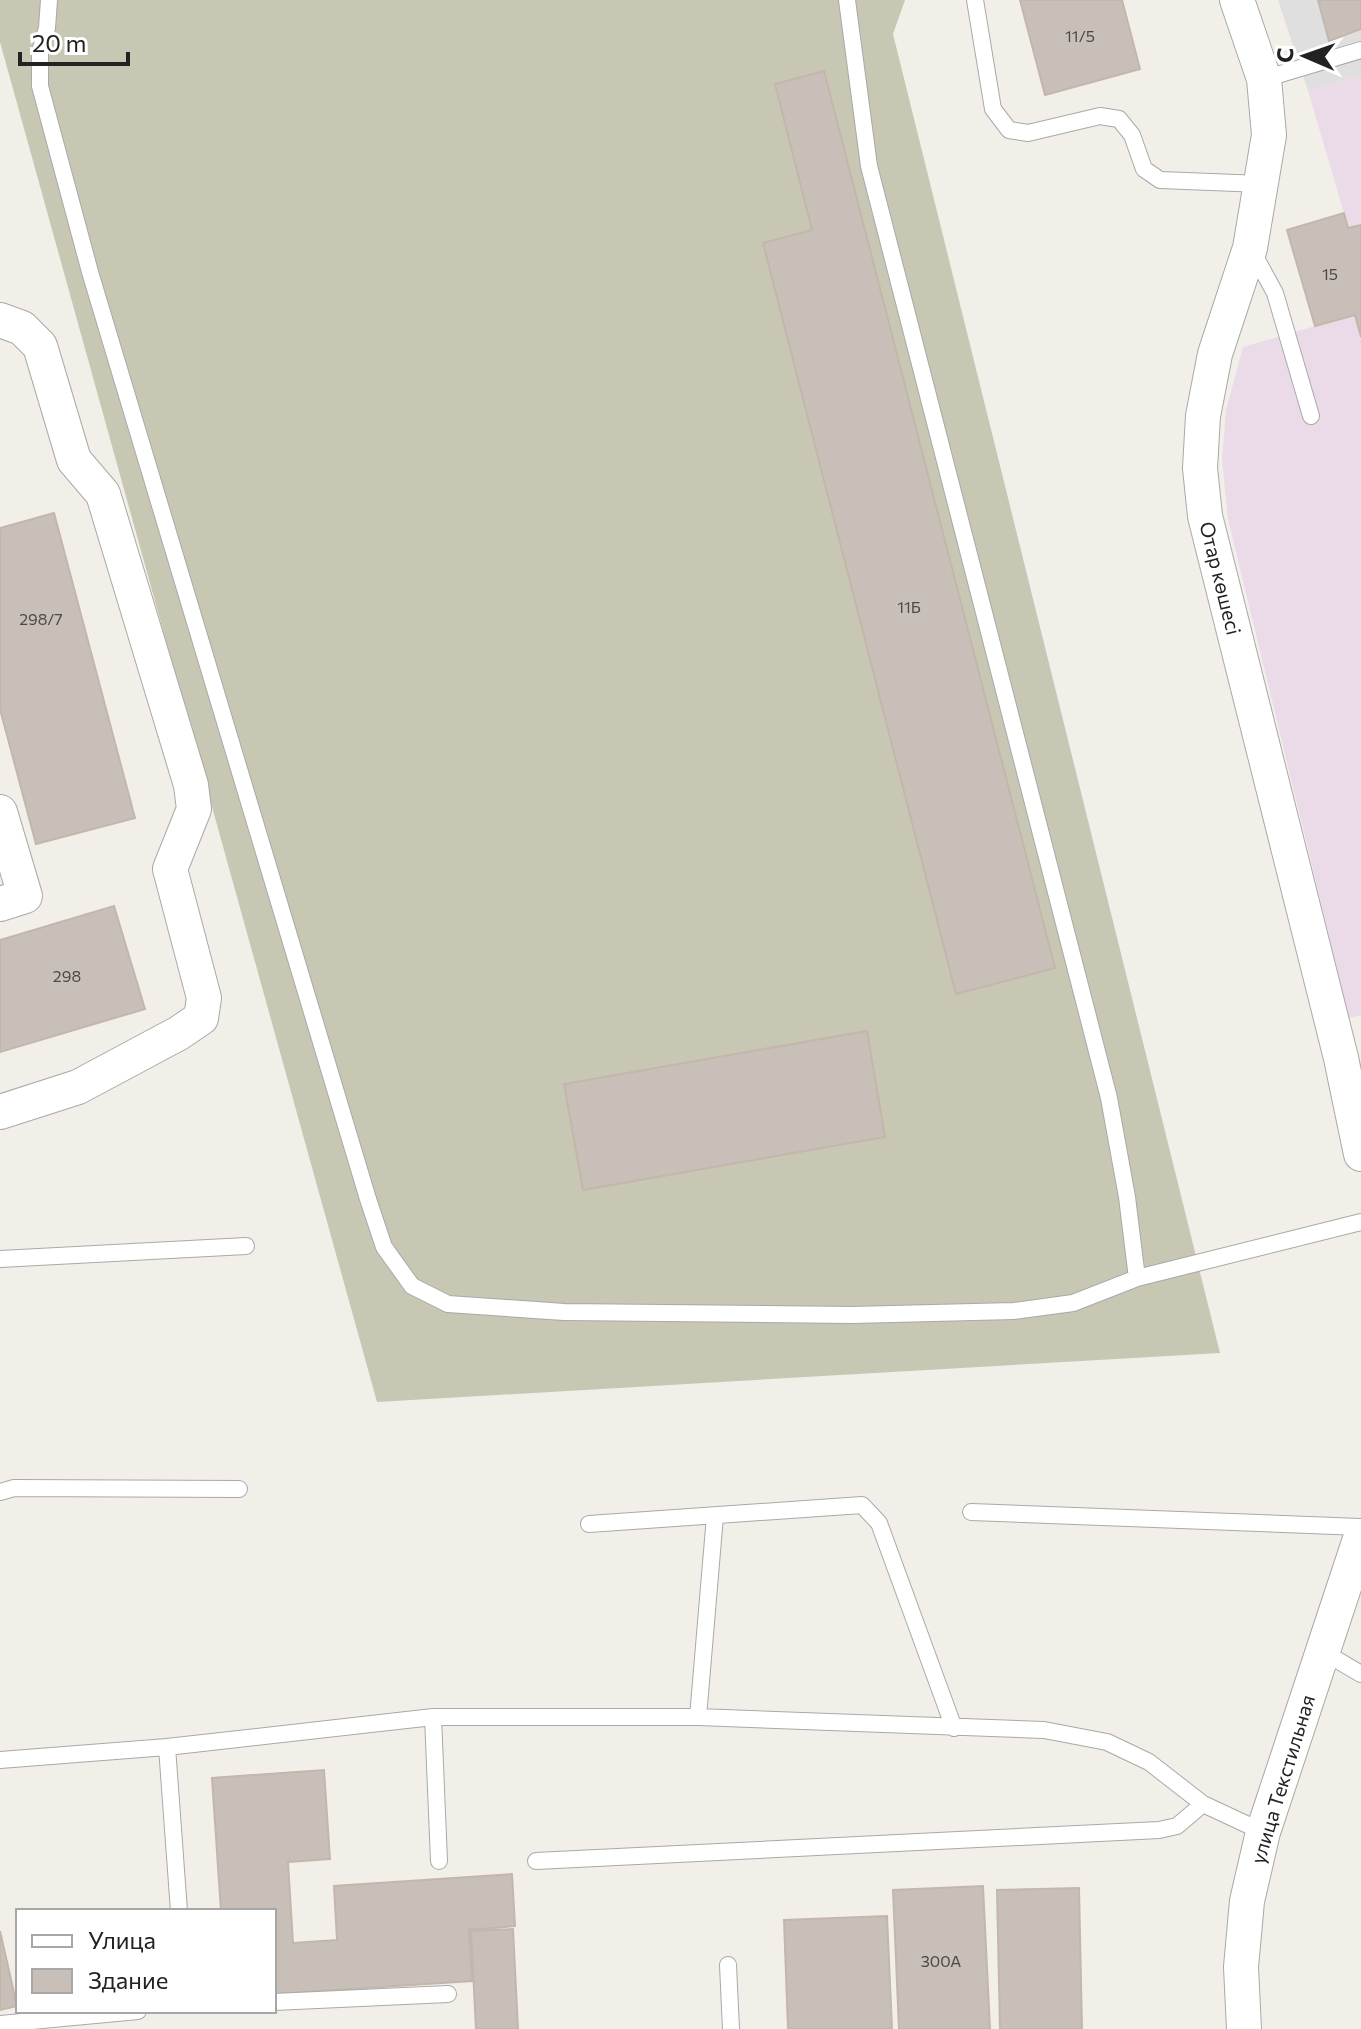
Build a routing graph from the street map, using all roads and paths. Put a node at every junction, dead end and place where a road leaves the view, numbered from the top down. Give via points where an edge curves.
1 (49, 0) edge
2 (847, 0) edge
3 (975, 0) edge
4 (1237, 0) edge
5 (1361, 50) edge
6 (1264, 79) junction
7 (1262, 184) junction
8 (1250, 248) junction
9 (0, 320) edge
10 (1311, 416) dead end
11 (0, 812) edge
12 (0, 904) edge
13 (1351, 1055) edge
14 (0, 1112) edge
15 (1361, 1154) edge
16 (1361, 1222) edge
17 (246, 1246) dead end
18 (0, 1259) edge
19 (1137, 1278) junction
20 (239, 1489) dead end
21 (0, 1492) edge
22 (971, 1512) dead end
23 (715, 1516) junction
24 (589, 1524) dead end
25 (1361, 1527) edge
26 (1361, 1536) edge
27 (1322, 1651) junction
28 (1361, 1674) edge
29 (433, 1717) junction
30 (698, 1717) junction
31 (954, 1728) junction
32 (167, 1747) junction
33 (0, 1760) edge
34 (1203, 1804) junction
35 (1263, 1832) junction
36 (439, 1861) dead end
37 (536, 1861) dead end
38 (179, 1909) edge
39 (728, 1965) dead end
40 (448, 1994) dead end
41 (276, 2002) edge
42 (117, 2013) edge
43 (0, 2024) edge
44 (731, 2029) edge
45 (1244, 2029) edge

1 - 19 lane via 40,86 90,272 368,1199 384,1247 412,1286 448,1304 493,1309 852,1315 1014,1311 1073,1303
2 - 19 lane via 869,166 1109,1098
3 - 7 lane via 993,109 1009,130 1028,133 1100,116 1119,119 1132,135 1144,169 1160,180
4 - 6 street, Отар көшесі
5 - 6 lane
6 - 7 street, Отар көшесі via 1269,135
7 - 8 street, Отар көшесі
8 - 10 lane via 1275,293
8 - 13 street, Отар көшесі via 1215,354 1203,416 1200,468 1205,516
9 - 14 street via 22,328 40,346 74,460 103,494 191,785 194,809 170,869 204,998 201,1018 179,1033 78,1087
11 - 12 street via 25,896
13 - 15 street, Отар көшесі
16 - 19 lane
17 - 18 lane
20 - 21 lane
22 - 25 lane
23 - 24 lane
23 - 30 lane
23 - 31 lane via 862,1505 879,1523
26 - 27 street, улица Текстильная
27 - 28 lane
27 - 35 street, улица Текстильная
29 - 30 lane
29 - 32 lane
29 - 36 lane
30 - 31 lane
31 - 34 lane via 1044,1730 1107,1742 1149,1762
32 - 33 lane
32 - 38 lane
34 - 35 lane
34 - 37 lane via 1177,1826 1159,1830
35 - 45 street, улица Текстильная via 1247,1901 1241,1967
39 - 44 lane
40 - 41 lane
42 - 43 lane

